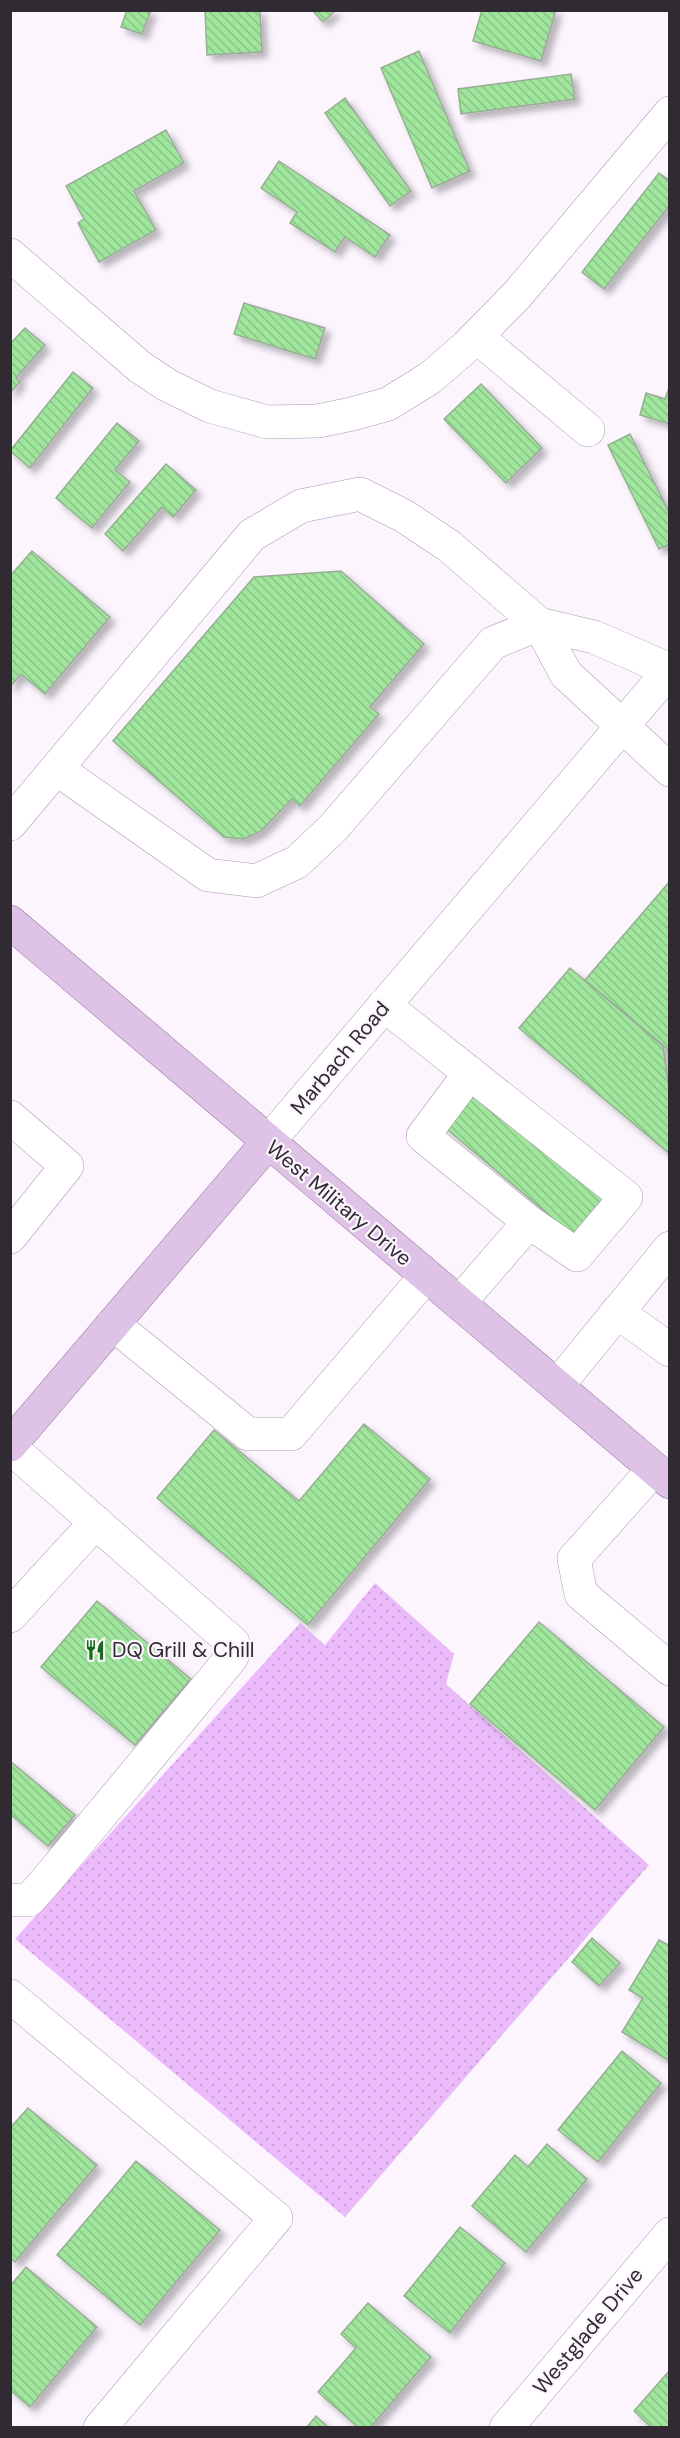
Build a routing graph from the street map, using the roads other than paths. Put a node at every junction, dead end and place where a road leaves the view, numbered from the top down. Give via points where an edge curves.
1 (669, 113) edge
2 (10, 255) edge
3 (477, 337) junction
4 (588, 430) dead end
5 (539, 624) junction
6 (669, 670) edge
7 (622, 728) junction
8 (57, 769) junction
9 (669, 770) edge
10 (10, 824) edge
11 (10, 922) edge
12 (384, 1005) junction
13 (470, 1073) junction
14 (10, 1117) edge
15 (268, 1142) junction
16 (529, 1222) junction
17 (10, 1238) edge
18 (669, 1248) edge
19 (426, 1276) junction
20 (459, 1304) junction
21 (617, 1312) junction
22 (113, 1324) junction
23 (669, 1350) edge
24 (557, 1386) junction
25 (10, 1446) edge
26 (662, 1475) edge
27 (96, 1522) junction
28 (11, 1616) edge
29 (669, 1669) edge
30 (10, 1900) edge
31 (10, 1996) edge
32 (669, 2234) edge
33 (100, 2427) edge
34 (506, 2427) edge

1 - 3 street via 517,295
2 - 3 street via 140,367 167,385 210,406 267,422 318,420 388,404 430,378
3 - 4 street
5 - 6 street via 594,637
5 - 7 street via 566,674
5 - 8 street via 493,643 333,828 297,862 256,881 208,875
5 - 8 street via 449,546 404,516 360,494 301,506 252,536
6 - 7 street, Marbach Road
7 - 9 street
7 - 12 street, Marbach Road
8 - 10 street
11 - 15 main road, West Military Drive
12 - 13 street
12 - 15 street, Marbach Road
13 - 16 street via 423,1136
13 - 16 street via 626,1197 577,1255
14 - 17 street via 67,1166
15 - 19 main road, West Military Drive
15 - 22 main road, Marbach Road
16 - 20 street
18 - 21 street
19 - 20 main road, West Military Drive
19 - 22 street via 291,1434 248,1434
20 - 24 main road, West Military Drive
21 - 23 street
21 - 24 street
22 - 25 main road, Marbach Road
24 - 26 main road, West Military Drive
25 - 27 street
26 - 29 street via 574,1559 581,1594
27 - 28 street
27 - 30 street via 233,1643 232,1657 29,1900
31 - 33 street via 276,2218
32 - 34 street, Westglade Drive

